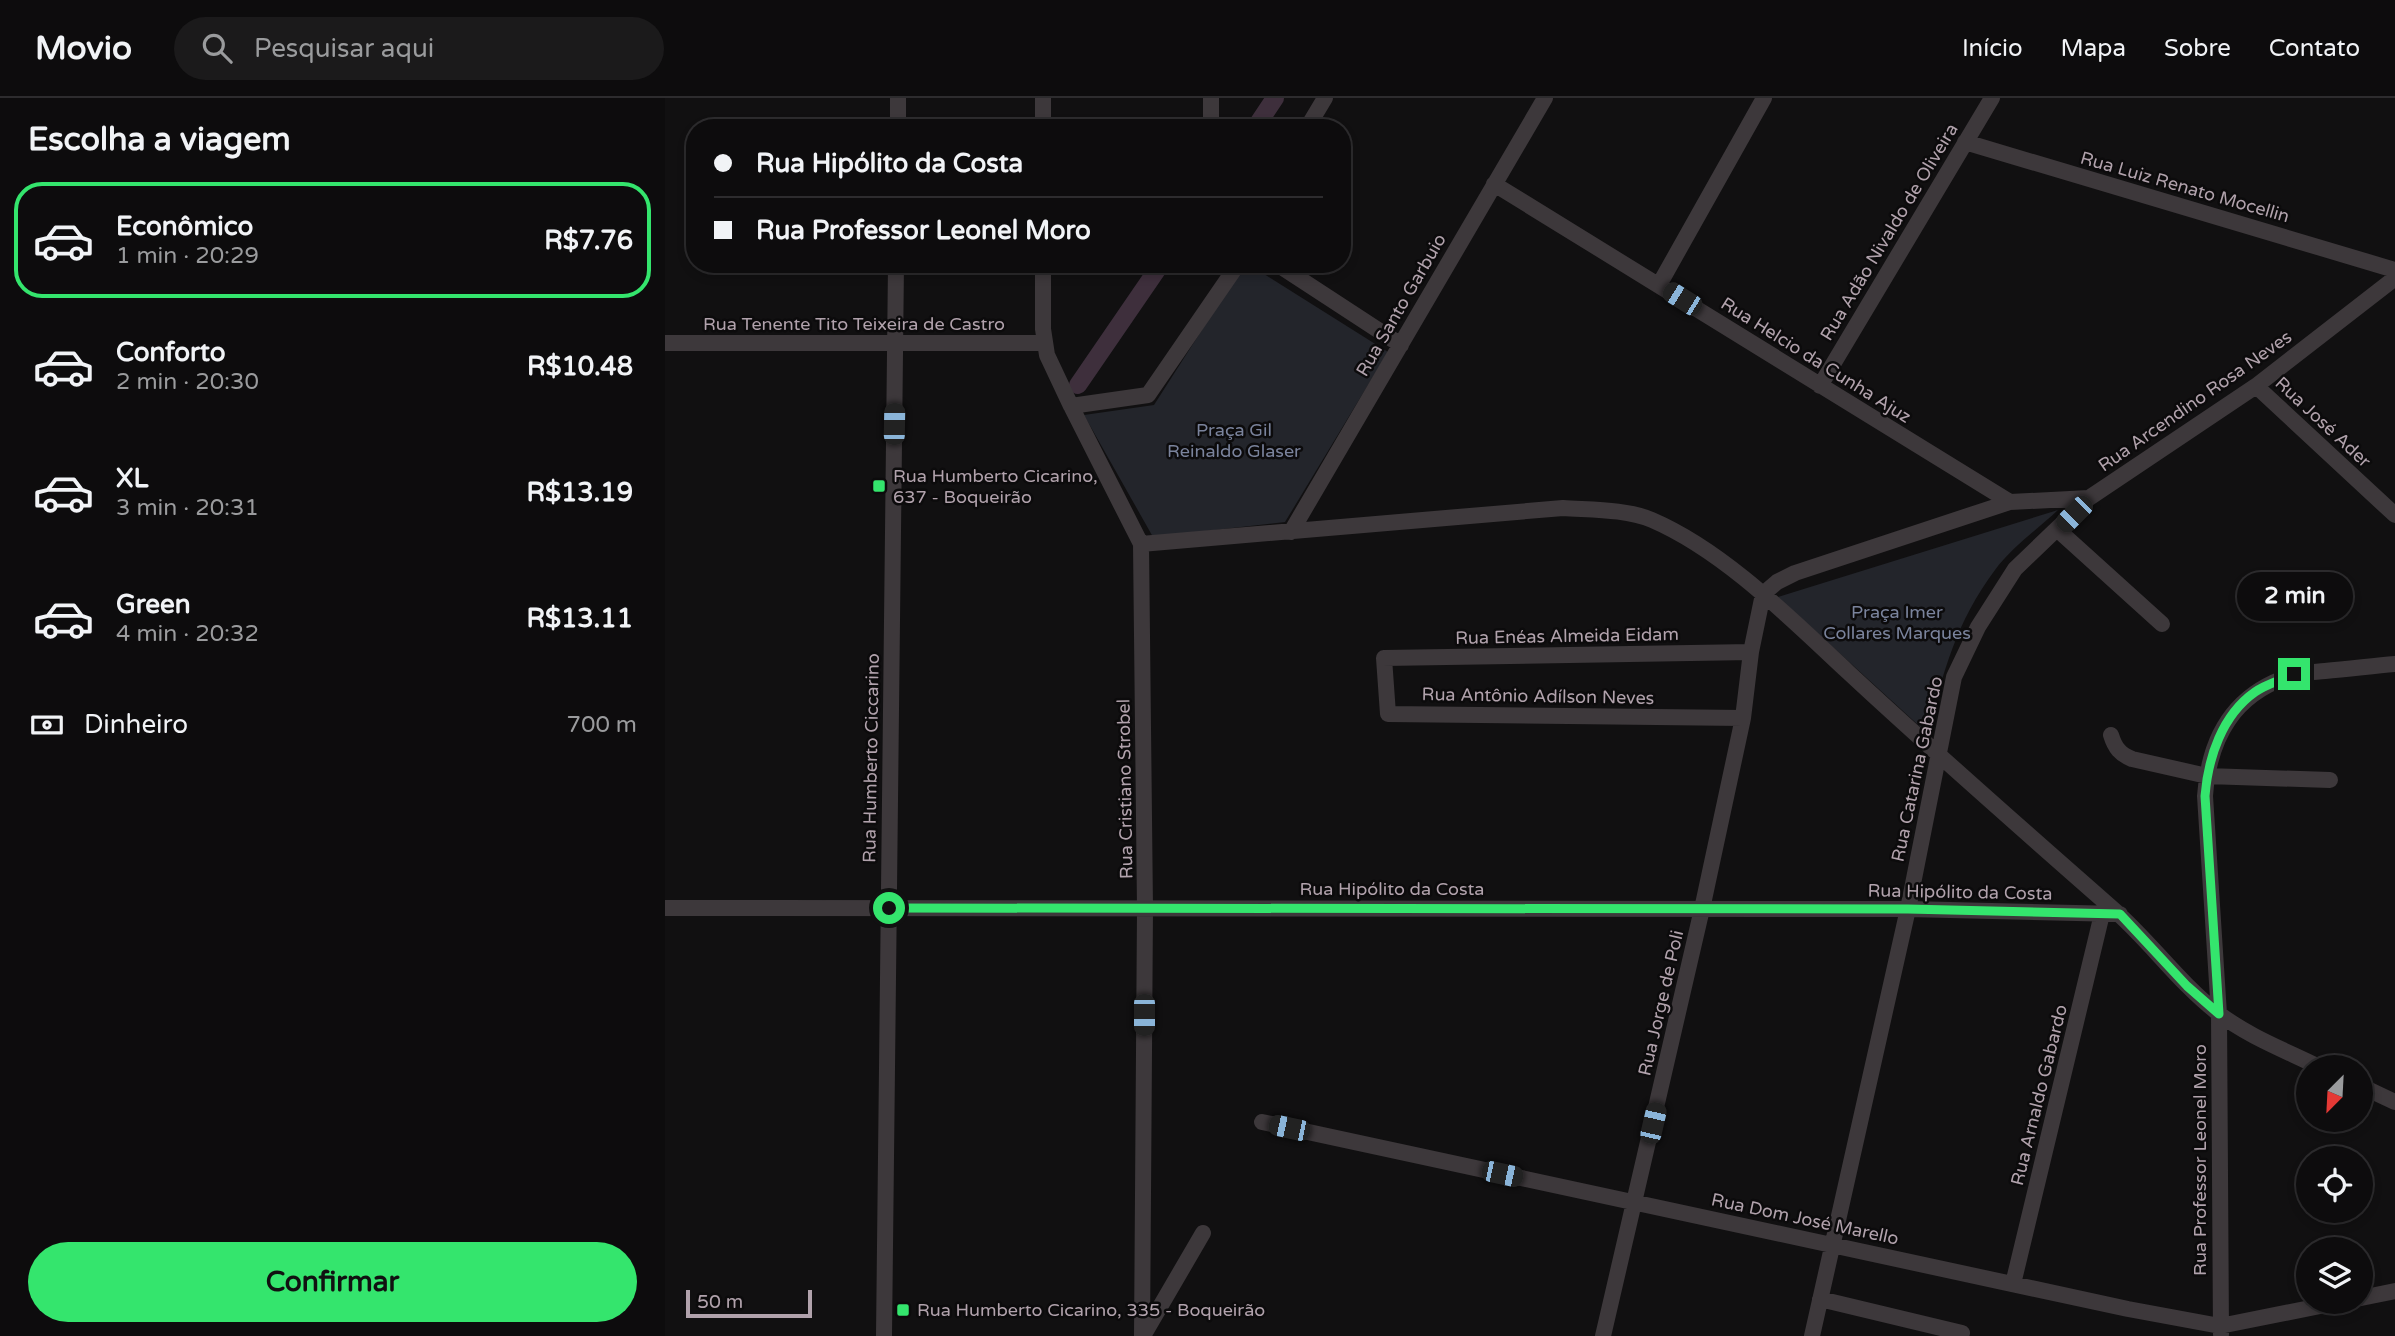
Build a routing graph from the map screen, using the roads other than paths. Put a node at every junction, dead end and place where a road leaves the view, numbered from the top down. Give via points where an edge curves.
1 (898, 98) edge
2 (1043, 98) edge
3 (1211, 98) edge
4 (1325, 98) edge
5 (1545, 98) edge
6 (1764, 98) edge
7 (1992, 98) edge
8 (898, 119) edge
9 (1043, 119) edge
10 (1210, 119) edge
11 (1312, 119) edge
12 (1965, 142) junction
13 (1494, 184) junction
14 (2395, 270) edge
15 (896, 273) edge
16 (1043, 273) edge
17 (1232, 273) edge
18 (1291, 273) edge
19 (2395, 278) edge
20 (1659, 285) junction
21 (665, 343) edge
22 (895, 343) junction
23 (1044, 343) junction
24 (1401, 345) junction
25 (1820, 386) junction
26 (2256, 386) junction
27 (1070, 406) junction
28 (2089, 498) junction
29 (2010, 502) junction
30 (2395, 515) edge
31 (2058, 530) junction
32 (1291, 532) junction
33 (1141, 544) junction
34 (1763, 594) junction
35 (2162, 624) dead end
36 (1751, 652) junction
37 (1384, 658) joint
38 (2395, 664) edge
39 (1744, 718) junction
40 (2111, 736) dead end
41 (1940, 758) junction
42 (2207, 776) junction
43 (2330, 780) dead end
44 (665, 908) edge
45 (889, 908) junction
46 (1145, 909) junction
47 (1702, 909) junction
48 (1908, 909) junction
49 (2102, 914) junction
50 (2120, 914) junction
51 (2219, 1014) junction
52 (2296, 1056) edge
53 (2373, 1092) edge
54 (2395, 1102) edge
55 (1262, 1122) dead end
56 (1635, 1203) junction
57 (1203, 1233) dead end
58 (1832, 1244) junction
59 (2013, 1284) junction
60 (2395, 1291) edge
61 (2373, 1296) edge
62 (1820, 1298) junction
63 (2296, 1313) edge
64 (2221, 1331) edge
65 (1962, 1333) dead end
66 (884, 1336) edge
67 (1143, 1336) edge
68 (1603, 1336) edge
69 (1812, 1336) edge

1 - 8 street
2 - 9 street
3 - 10 street
4 - 11 street
5 - 13 street, Rua Santo Garbuio
6 - 20 street
7 - 12 street, Rua Adão Nivaldo de Oliveira
12 - 14 street, Rua Luiz Renato Mocellin
12 - 25 street, Rua Adão Nivaldo de Oliveira
13 - 20 street, Rua Helcio da Cunha Ajuz
13 - 24 street, Rua Santo Garbuio
15 - 22 street, Rua Humberto Ciccarino
16 - 23 street, Rua Cristiano Strobel
17 - 27 street via 1148,395
18 - 24 street
19 - 26 street, Rua Arcendino Rosa Neves
20 - 25 street, Rua Helcio da Cunha Ajuz
21 - 22 street, Rua Tenente Tito Teixeira de Castro
22 - 23 street, Rua Tenente Tito Teixeira de Castro
22 - 45 street, Rua Humberto Ciccarino
23 - 27 street, Rua Cristiano Strobel
24 - 32 street, Rua Santo Garbuio
25 - 29 street, Rua Helcio da Cunha Ajuz
26 - 28 street, Rua Arcendino Rosa Neves
26 - 30 street, Rua José Ader
27 - 33 street, Rua Cristiano Strobel
28 - 29 street
28 - 31 street, Rua Catarina Gabardo
29 - 34 street via 1795,573
31 - 35 street
31 - 41 street, Rua Catarina Gabardo via 2015,569 1978,627 1954,677
32 - 33 street
32 - 34 street via 1563,508 1611,512 1649,519 1685,536
33 - 46 street, Rua Cristiano Strobel
34 - 36 street, Rua Jorge de Poli
34 - 41 street
36 - 37 street, Rua Enéas Almeida Eidam
36 - 39 street, Rua Jorge de Poli
37 - 39 street, Rua Antônio Adílson Neves via 1388,714
38 - 42 street, Rua Professor Leonel Moro via 2294,674 2256,691 2234,710 2217,742
39 - 47 street, Rua Jorge de Poli
40 - 42 street via 2122,755
41 - 48 street, Rua Catarina Gabardo
41 - 50 street
42 - 43 street
42 - 51 street, Rua Professor Leonel Moro
44 - 45 street, Rua Hipólito da Costa
45 - 46 street, Rua Hipólito da Costa
45 - 66 street, Rua Humberto Ciccarino
46 - 47 street, Rua Hipólito da Costa
46 - 67 street, Rua Cristiano Strobel
47 - 48 street, Rua Hipólito da Costa
47 - 56 street, Rua Jorge de Poli
48 - 49 street, Rua Hipólito da Costa
48 - 58 street, Rua Catarina Gabardo
49 - 50 street, Rua Hipólito da Costa
49 - 59 street, Rua Arnaldo Gabardo
50 - 51 street
51 - 52 street
51 - 64 street, Rua Professor Leonel Moro
53 - 54 street
55 - 56 street, Rua Dom José Marello
56 - 58 street, Rua Dom José Marello
56 - 68 street, Rua Jorge de Poli
57 - 67 street
58 - 59 street, Rua Dom José Marello
58 - 62 street, Rua Catarina Gabardo
59 - 64 street, Rua Dom José Marello
60 - 61 street
62 - 65 street
62 - 69 street, Rua Catarina Gabardo
63 - 64 street, Rua Dom José Marello

